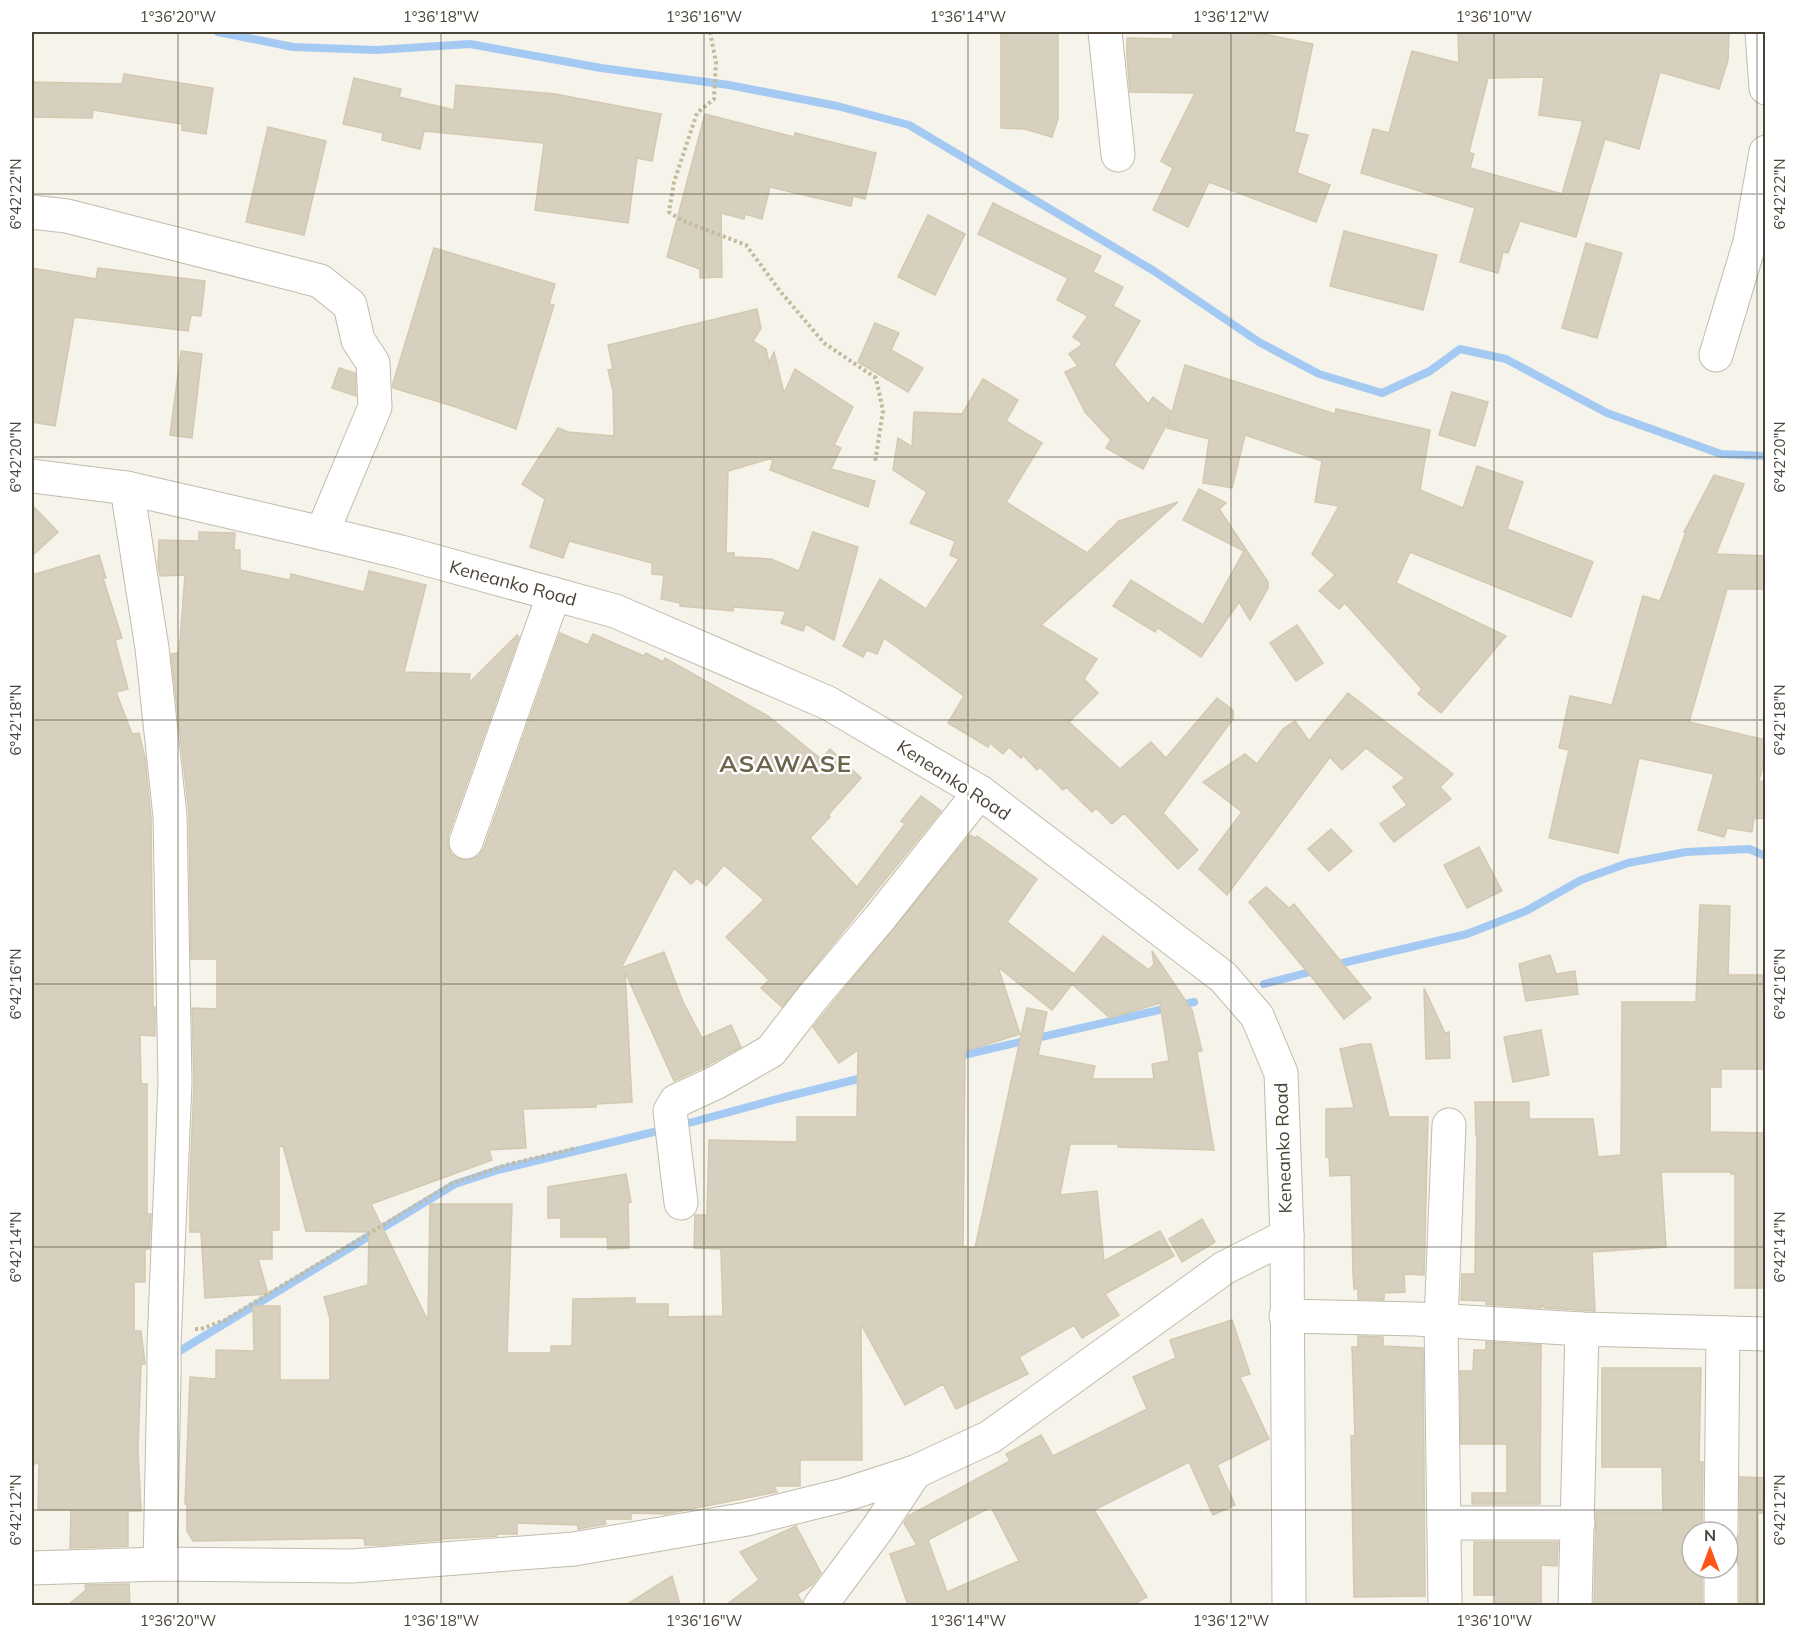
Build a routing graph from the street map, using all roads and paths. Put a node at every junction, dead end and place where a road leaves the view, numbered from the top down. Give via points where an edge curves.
1 (710, 32) edge
2 (1105, 32) edge
3 (1762, 32) edge
4 (1766, 88) edge
5 (1766, 152) edge
6 (1118, 155) dead end
7 (32, 212) edge
8 (1716, 355) dead end
9 (875, 462) dead end
10 (32, 476) edge
11 (127, 488) junction
12 (322, 533) junction
13 (554, 594) junction
14 (980, 792) junction
15 (466, 842) dead end
16 (1449, 1125) dead end
17 (577, 1148) dead end
18 (681, 1203) dead end
19 (1287, 1236) junction
20 (1286, 1316) junction
21 (1441, 1321) junction
22 (1582, 1329) junction
23 (1724, 1333) junction
24 (1766, 1334) edge
25 (164, 1335) junction
26 (915, 1472) junction
27 (1721, 1520) edge
28 (1444, 1523) junction
29 (1578, 1523) junction
30 (160, 1564) junction
31 (32, 1568) edge
32 (1721, 1580) edge
33 (820, 1605) edge
34 (1289, 1605) edge
35 (1445, 1605) edge
36 (1575, 1605) edge
37 (1721, 1605) edge

1 - 9 path via 716,62 714,99 697,113 674,182 669,212 746,245 824,343 876,378 883,411
2 - 6 street
3 - 4 street
5 - 8 street via 1750,242
7 - 12 street via 67,216 320,281 350,305 358,340 373,363 375,407
10 - 11 street, Keneanko Road
11 - 12 street, Keneanko Road
11 - 25 street via 152,648 170,816 175,1082
12 - 13 street, Keneanko Road
13 - 14 street, Keneanko Road via 615,611 828,703
13 - 15 street
14 - 18 street via 771,1051 676,1101 671,1124
14 - 19 street, Keneanko Road via 1223,977 1257,1016 1281,1073
16 - 21 street
17 - 25 path via 506,1165 451,1184 225,1320 201,1329
19 - 20 street, Keneanko Road
19 - 26 street via 1224,1268 990,1437
20 - 21 street
20 - 34 street, Keneanko Road
21 - 22 street
21 - 28 street
22 - 23 street
22 - 29 street
23 - 24 street
23 - 27 street
25 - 30 street
26 - 30 street via 747,1519 574,1549 352,1566
26 - 33 street
28 - 29 street
28 - 35 street
29 - 36 street
30 - 31 street
32 - 37 street

